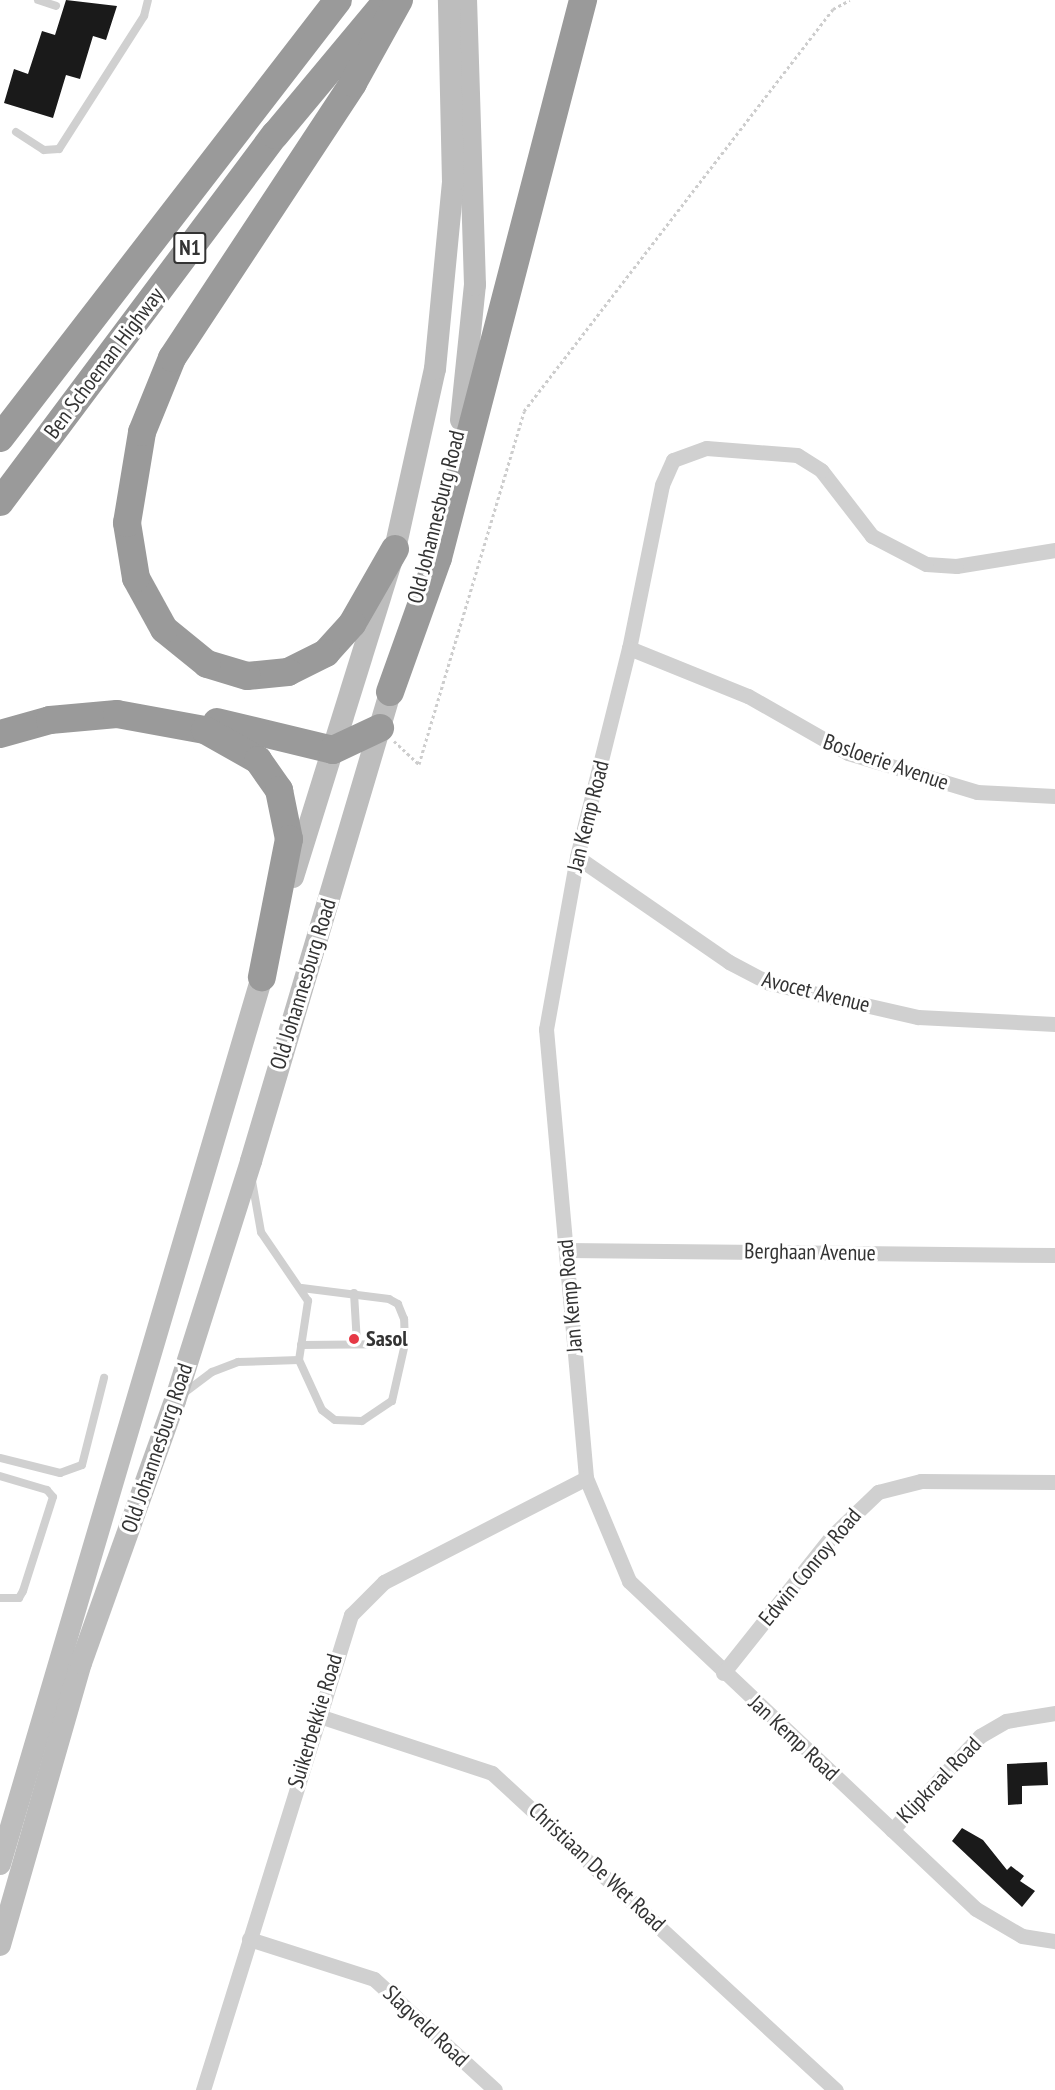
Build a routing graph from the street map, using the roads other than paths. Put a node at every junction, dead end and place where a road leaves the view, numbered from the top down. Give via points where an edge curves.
1 (38, 0) edge
2 (148, 0) edge
3 (338, 0) edge
4 (387, 0) edge
5 (399, 0) edge
6 (449, 0) edge
7 (466, 0) edge
8 (583, 0) edge
9 (56, 6) dead end
10 (15, 132) dead end
11 (0, 438) edge
12 (0, 502) edge
13 (394, 549) junction
14 (1055, 550) edge
15 (629, 648) junction
16 (390, 692) junction
17 (117, 714) junction
18 (380, 728) junction
19 (0, 734) edge
20 (333, 750) junction
21 (1055, 795) edge
22 (577, 857) junction
23 (262, 976) junction
24 (1055, 1024) edge
25 (251, 1161) junction
26 (566, 1250) junction
27 (1055, 1255) edge
28 (302, 1288) junction
29 (354, 1293) junction
30 (302, 1344) junction
31 (357, 1344) junction
32 (405, 1344) junction
33 (299, 1360) junction
34 (104, 1378) dead end
35 (175, 1401) junction
36 (0, 1458) edge
37 (0, 1476) edge
38 (586, 1478) junction
39 (1055, 1482) edge
40 (0, 1598) edge
41 (723, 1673) junction
42 (1055, 1713) edge
43 (316, 1715) junction
44 (892, 1830) junction
45 (0, 1864) edge
46 (249, 1939) junction
47 (1055, 1941) edge
48 (0, 1945) edge
49 (203, 2090) edge
50 (495, 2090) edge
51 (836, 2090) edge

1 - 9 lane
2 - 10 lane via 144,16 59,149 45,150
3 - 11 highway, Ben Schoeman Highway / N1
4 - 12 highway, Ben Schoeman Highway / N1 via 275,135
5 - 13 highway via 353,83 172,358 142,432 127,523 136,579 164,629 207,664 247,676 288,672 326,653 352,624
6 - 13 main road, Old Johannesburg Road via 453,182 445,303 419,452
7 - 16 main road, Old Johannesburg Road via 475,285 467,391
8 - 16 highway via 438,558
13 - 20 main road, Old Johannesburg Road
14 - 15 street, Jan Kemp Road via 956,566 926,564 872,536 821,470 797,455 706,448 678,456 664,475
15 - 21 street, Bosloerie Avenue via 748,696 848,753 977,792
15 - 22 street, Jan Kemp Road
16 - 18 main road, Old Johannesburg Road
17 - 19 highway via 50,720
17 - 20 highway via 171,713
17 - 23 highway via 229,739 258,760 279,790 289,839
18 - 20 highway
18 - 25 main road, Old Johannesburg Road
20 - 23 main road, Old Johannesburg Road
22 - 24 street, Avocet Avenue via 729,963 770,983 918,1017
22 - 26 street, Jan Kemp Road via 546,1029
23 - 45 main road, Old Johannesburg Road
25 - 28 lane via 261,1232
25 - 35 main road, Old Johannesburg Road
26 - 27 street, Berghaan Avenue
26 - 38 street, Jan Kemp Road
28 - 29 lane
28 - 30 lane via 308,1311
29 - 31 lane
29 - 32 lane via 398,1304
30 - 31 lane
30 - 33 lane
31 - 32 lane
32 - 33 lane via 392,1401 362,1421 336,1420 322,1410
33 - 35 lane via 279,1358 223,1367
34 - 36 lane via 82,1465 60,1473
35 - 48 main road, Old Johannesburg Road via 81,1663
37 - 40 lane via 47,1490 53,1497 23,1591 19,1598
38 - 41 street, Jan Kemp Road via 629,1581
38 - 43 street, Suikerbekkie Road via 366,1596 342,1635
39 - 41 street, Edwin Conroy Road via 921,1481 878,1492 832,1536
41 - 44 street, Jan Kemp Road
42 - 44 street, Klipkraal Road via 1006,1721 980,1736
43 - 46 street, Suikerbekkie Road
43 - 51 street, Christiaan De Wet Road via 492,1773
44 - 47 street, Jan Kemp Road via 994,1924 1022,1936
46 - 49 street, Suikerbekkie Road
46 - 50 street, Slagveld Road via 374,1979

